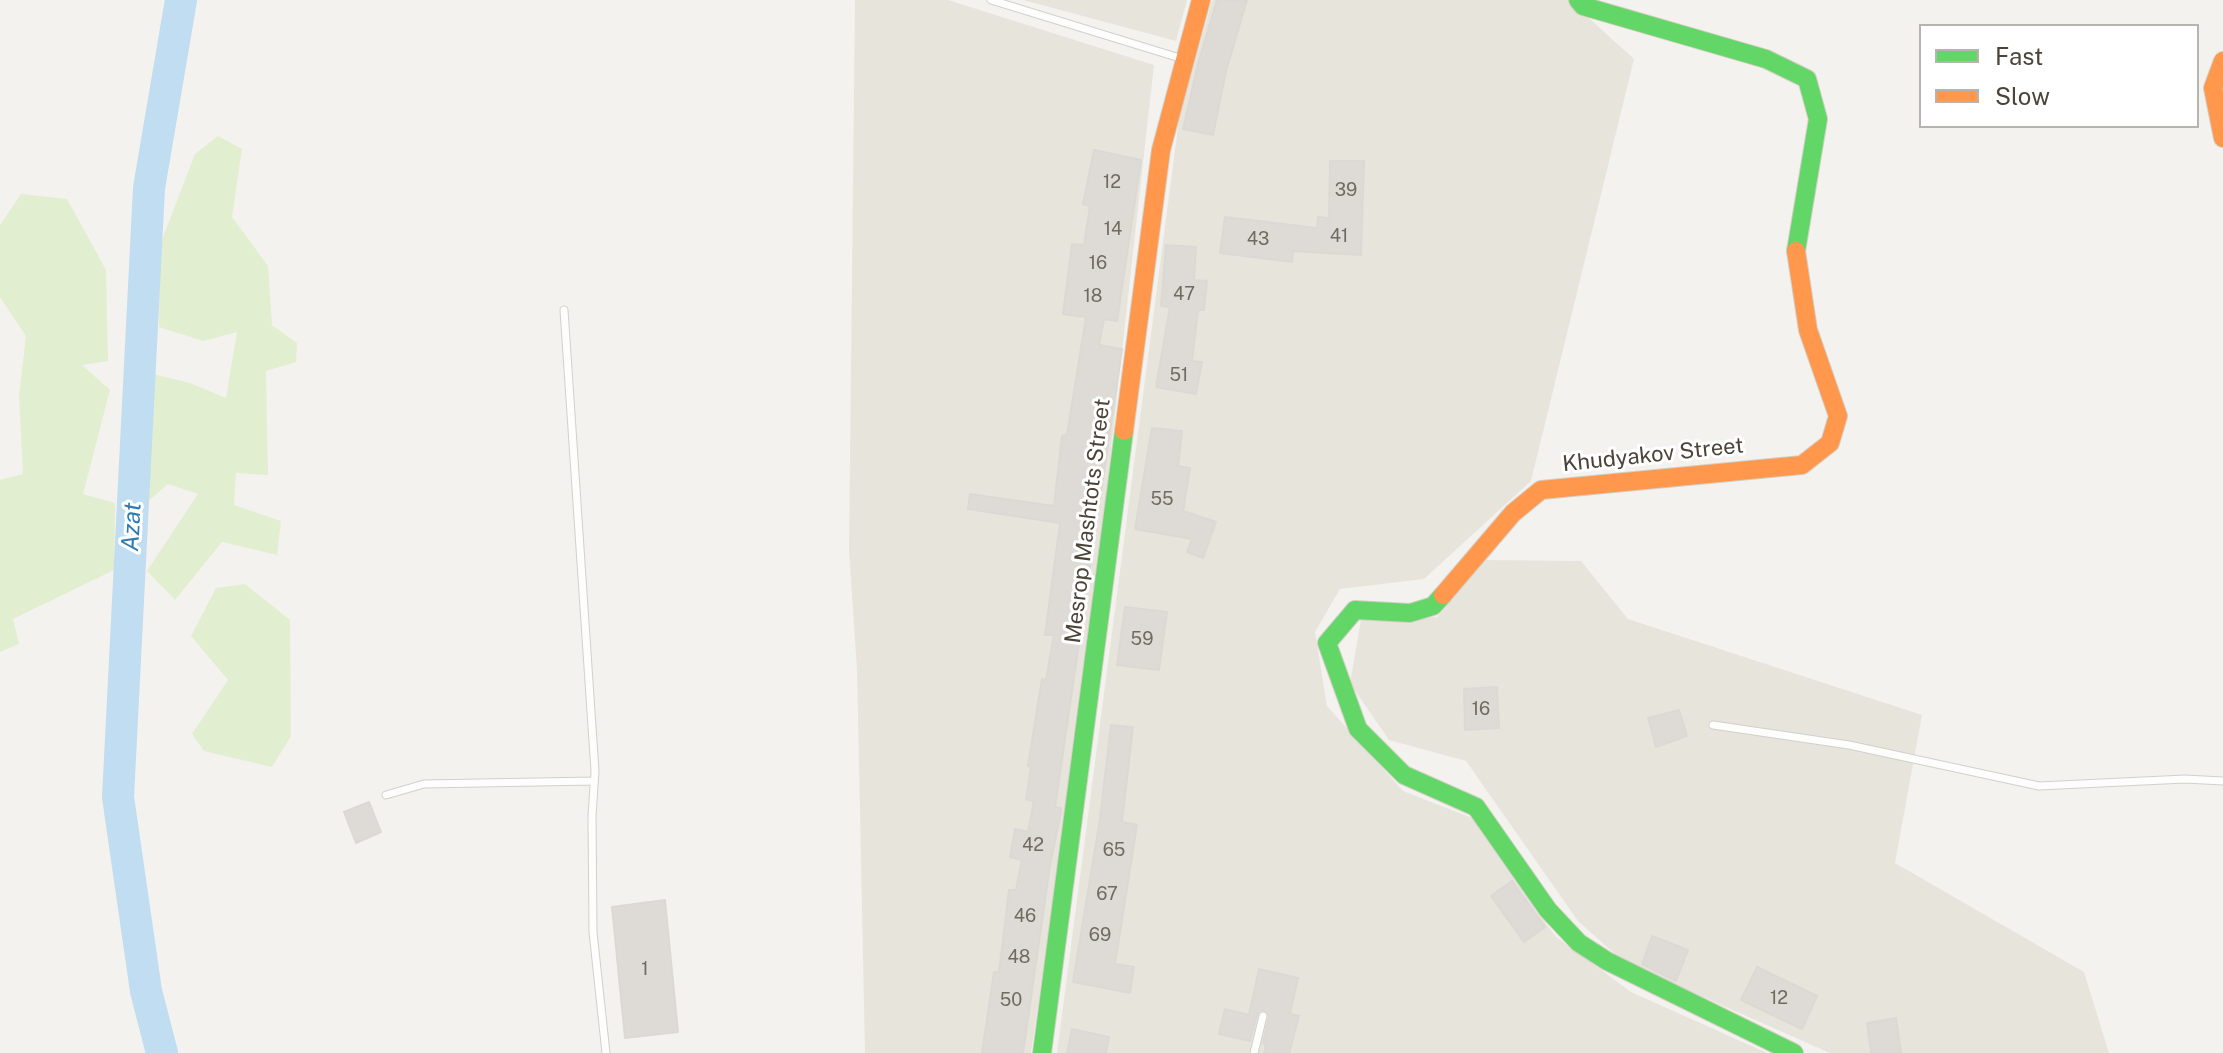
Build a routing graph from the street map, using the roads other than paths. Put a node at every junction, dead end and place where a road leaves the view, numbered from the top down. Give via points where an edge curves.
1 (991, 0) edge
2 (1201, 0) edge
3 (1578, 0) edge
4 (1185, 60) junction
5 (2223, 61) edge
6 (2223, 138) edge
7 (564, 310) dead end
8 (1713, 725) dead end
9 (594, 781) junction
10 (2223, 781) edge
11 (386, 795) dead end
12 (1263, 1016) dead end
13 (606, 1053) edge
14 (1042, 1053) edge
15 (1254, 1053) edge
16 (1794, 1053) edge

1 - 4 lane
2 - 4 street, Mesrop Mashtots Street
3 - 16 street, Khudyakov Street via 1583,6 1766,59 1807,79 1818,119 1795,248 1808,330 1838,416 1830,443 1802,465 1541,490 1513,513 1433,606 1410,613 1355,610 1327,643 1358,729 1404,775 1476,807 1548,910 1579,943
4 - 14 street, Mesrop Mashtots Street via 1161,150
5 - 6 street via 2213,88
7 - 9 lane
8 - 10 lane via 1849,745 2039,786
9 - 11 lane via 424,784
9 - 13 lane via 593,932
12 - 15 lane

